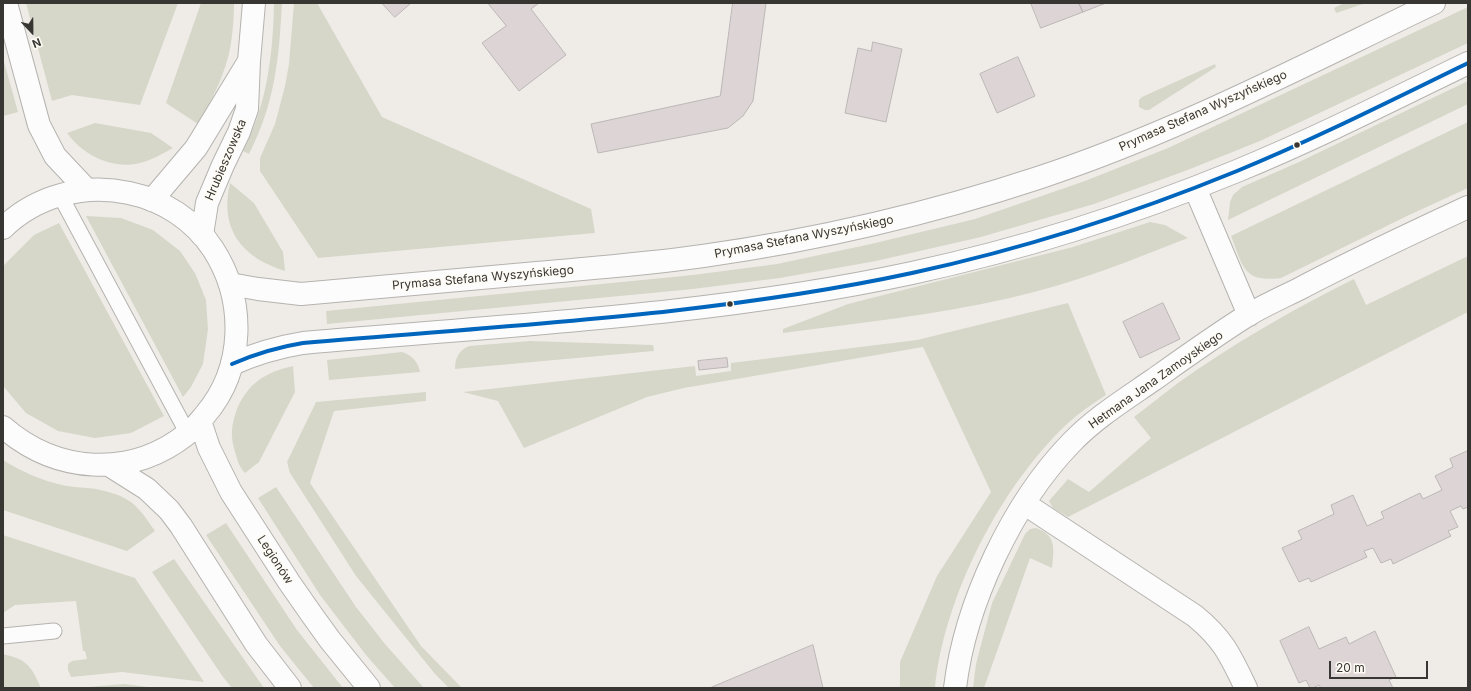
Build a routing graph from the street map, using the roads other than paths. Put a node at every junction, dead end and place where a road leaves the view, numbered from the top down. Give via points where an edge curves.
1 (6, 3) edge
2 (254, 3) edge
3 (1434, 3) edge
4 (249, 61) junction
5 (1468, 63) edge
6 (1195, 188) junction
7 (88, 190) junction
8 (60, 195) junction
9 (152, 200) junction
10 (1468, 207) edge
11 (3, 226) edge
12 (202, 235) junction
13 (230, 284) junction
14 (1249, 315) junction
15 (232, 364) junction
16 (3, 426) edge
17 (194, 427) junction
18 (109, 465) junction
19 (1024, 504) junction
20 (54, 632) dead end
21 (3, 636) edge
22 (290, 688) edge
23 (369, 688) edge
24 (955, 688) edge
25 (1246, 688) edge

1 - 7 main road via 39,126 55,156
2 - 4 main road, Hrubieszowska
3 - 13 main road, Prymasa Stefana Wyszyńskiego via 1137,142 1032,180 882,222 700,257 626,265 301,294
4 - 9 main road, Hrubieszowska via 196,148
4 - 12 main road, Hrubieszowska via 246,109 239,132 207,203
5 - 6 main road via 1286,150
6 - 14 main road
6 - 15 main road via 1049,238 913,273 838,288 739,304 672,311 303,343 278,347
7 - 8 main road
7 - 9 main road via 120,191
8 - 11 main road via 31,207
8 - 17 lane
9 - 12 main road via 192,224
10 - 14 main road, Hetmana Jana Zamoyskiego
12 - 13 main road via 219,258
13 - 15 main road via 237,332
14 - 19 main road, Hetmana Jana Zamoyskiego via 1098,418 1070,444
15 - 17 main road via 220,394
16 - 18 main road via 27,445 58,459
17 - 18 main road via 168,447 149,456
17 - 23 main road, Legionów via 209,448 234,498 289,582 330,640
18 - 22 main road via 147,489 169,510 256,644
19 - 24 main road, Hetmana Jana Zamoyskiego via 1001,543 981,588 966,629
19 - 25 main road via 1195,616 1222,642
20 - 21 lane

